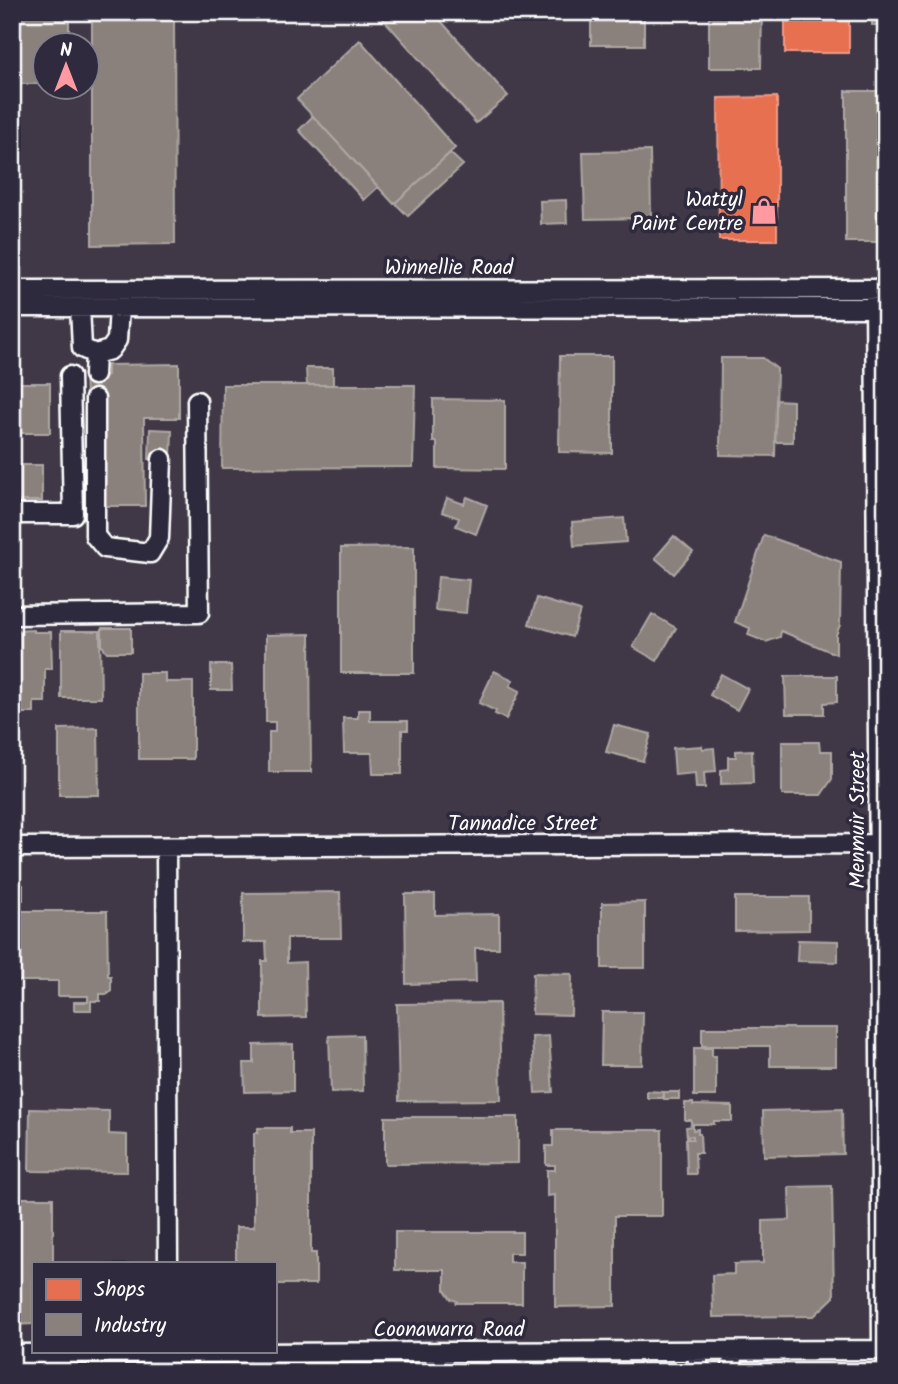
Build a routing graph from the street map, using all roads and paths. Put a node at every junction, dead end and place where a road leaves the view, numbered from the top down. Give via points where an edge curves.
1 (880, 289) edge
2 (12, 290) edge
3 (12, 307) edge
4 (80, 307) junction
5 (119, 307) junction
6 (880, 308) edge
7 (95, 354) junction
8 (94, 375) dead end
9 (70, 376) dead end
10 (95, 399) dead end
11 (197, 401) dead end
12 (162, 459) dead end
13 (12, 514) edge
14 (12, 615) edge
15 (880, 844) junction
16 (12, 847) edge
17 (166, 847) junction
18 (168, 1262) edge
19 (884, 1350) edge
20 (698, 1351) junction
21 (733, 1351) junction
22 (169, 1352) edge
23 (276, 1352) edge
24 (12, 1354) edge
25 (698, 1372) edge
26 (732, 1372) edge

1 - 2 street, Winnellie Road
1 - 6 street, Menmuir Street
3 - 4 street, Winnellie Road
4 - 5 street, Winnellie Road
4 - 7 street via 82,348
5 - 6 street, Winnellie Road
5 - 7 street via 117,340 110,350
6 - 15 street, Menmuir Street
7 - 8 street
9 - 13 street via 73,514
10 - 12 street via 95,536 105,548 150,553 159,538
11 - 14 street via 199,613
15 - 17 street, Tannadice Street
15 - 19 street, Menmuir Street
16 - 17 street, Tannadice Street
17 - 18 street
19 - 21 street, Coonawarra Road
20 - 21 street, Coonawarra Road
20 - 23 street, Coonawarra Road
20 - 25 street
21 - 26 street
22 - 24 street, Coonawarra Road

